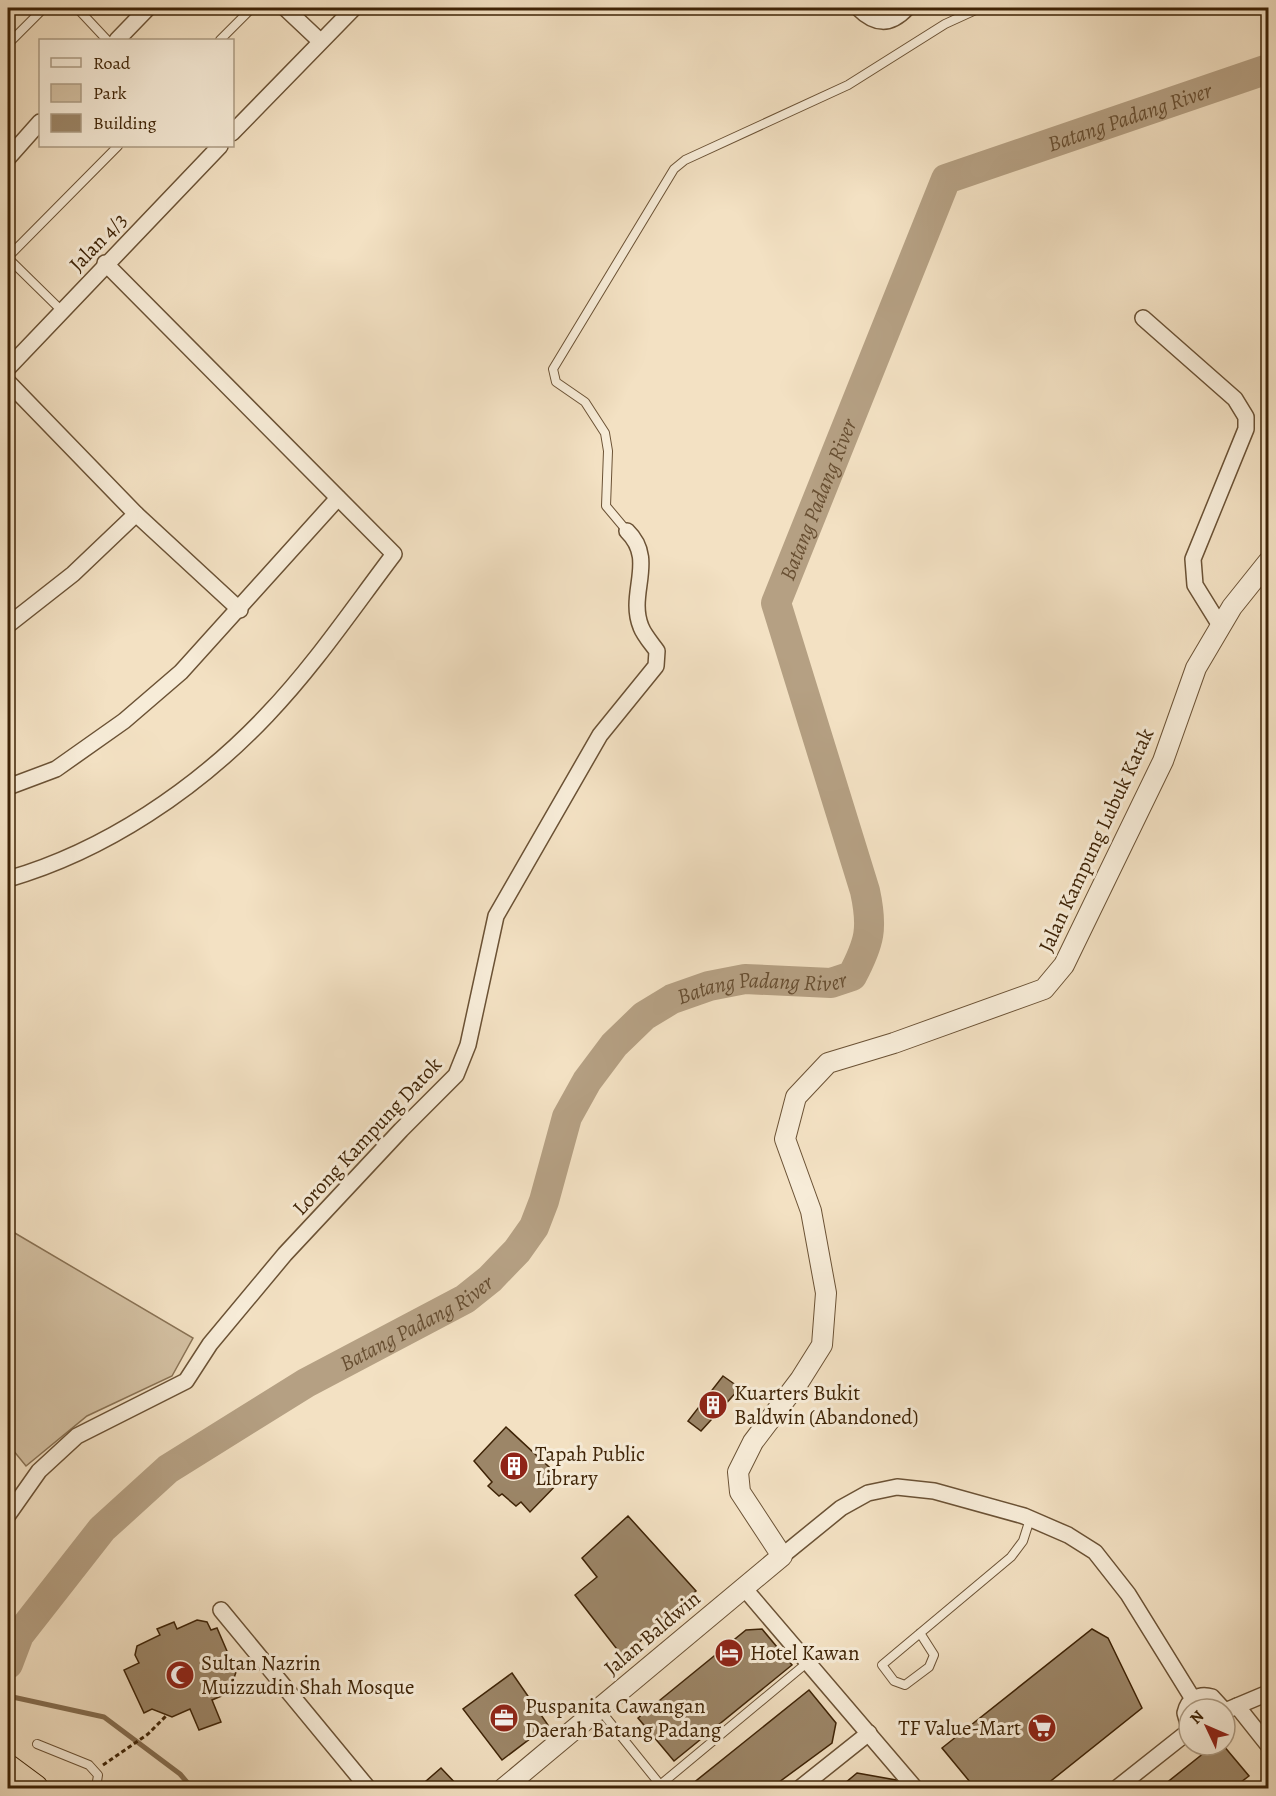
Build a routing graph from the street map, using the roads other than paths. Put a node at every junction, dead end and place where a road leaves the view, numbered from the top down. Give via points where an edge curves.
1 (44, 8) edge
2 (77, 8) edge
3 (148, 8) edge
4 (252, 8) edge
5 (285, 8) edge
6 (354, 8) edge
7 (858, 8) edge
8 (907, 8) edge
9 (980, 8) edge
10 (106, 39) edge
11 (118, 39) edge
12 (221, 39) edge
13 (320, 41) junction
14 (8, 44) edge
15 (39, 123) edge
16 (234, 131) edge
17 (117, 147) edge
18 (215, 147) edge
19 (8, 158) edge
20 (8, 258) edge
21 (105, 263) junction
22 (62, 311) junction
23 (1143, 318) dead end
24 (8, 368) edge
25 (8, 382) edge
26 (338, 498) junction
27 (136, 514) junction
28 (627, 531) joint
29 (1269, 562) edge
30 (240, 610) junction
31 (8, 625) edge
32 (1221, 627) junction
33 (8, 787) edge
34 (8, 879) edge
35 (8, 1515) edge
36 (1030, 1519) junction
37 (782, 1556) junction
38 (745, 1587) junction
39 (221, 1610) dead end
40 (920, 1634) junction
41 (808, 1662) junction
42 (1269, 1693) edge
43 (1192, 1697) edge
44 (1197, 1697) edge
45 (1212, 1697) edge
46 (1237, 1705) edge
47 (600, 1709) junction
48 (1237, 1717) edge
49 (869, 1733) junction
50 (1177, 1739) edge
51 (37, 1744) dead end
52 (1269, 1745) edge
53 (8, 1768) edge
54 (1269, 1782) edge
55 (662, 1786) edge
56 (35, 1788) edge
57 (96, 1788) edge
58 (368, 1788) edge
59 (505, 1788) edge
60 (800, 1788) edge
61 (915, 1788) edge
62 (1117, 1788) edge
63 (1260, 1788) edge

1 - 14 lane
2 - 10 lane
3 - 11 street
4 - 12 lane
5 - 13 street
6 - 13 street
7 - 8 street via 869,19 885,22
9 - 28 lane via 945,24 848,85 685,160 664,182 553,369 556,382 585,402 605,432 606,506
13 - 16 street
15 - 19 street
17 - 20 lane
18 - 21 street, Jalan 4/3
20 - 22 lane
21 - 22 street, Jalan 4/3
21 - 26 street
22 - 24 street, Jalan 4/3
23 - 32 street via 1235,399 1246,417 1246,429 1193,559 1195,585
25 - 27 street
26 - 30 street
26 - 34 street via 394,554 267,715 196,780 117,833 43,869
27 - 30 street
27 - 31 street via 73,574
28 - 35 street, Lorong Kampung Datok via 639,543 637,606 641,627 657,651 656,666 600,735 496,916 468,1045 456,1076 285,1254 210,1344 186,1381 77,1436 39,1471
29 - 32 street, Jalan Kampung Lubuk Katak
30 - 33 street via 181,672 124,720 56,769
32 - 37 street, Jalan Kampung Lubuk Katak via 1196,668 1163,761 1075,944 1044,989 828,1063 796,1097 785,1139 811,1211 826,1293 822,1345 753,1442 738,1472 740,1492
36 - 37 street via 934,1491 897,1487 868,1493 841,1508
36 - 40 lane via 1023,1540 1011,1557
36 - 43 street via 1095,1552 1128,1594
37 - 38 street, Jalan Baldwin
38 - 41 street
38 - 47 street, Jalan Baldwin
39 - 58 street
40 - 40 lane via 882,1665 894,1681 905,1685 929,1667 934,1655
41 - 49 street
41 - 55 lane
42 - 46 street
44 - 45 street
47 - 55 lane
47 - 59 street, Jalan Baldwin
48 - 52 street
49 - 60 street
49 - 61 street
50 - 62 street
51 - 57 lane via 89,1765 98,1775
53 - 56 highway
54 - 63 lane

